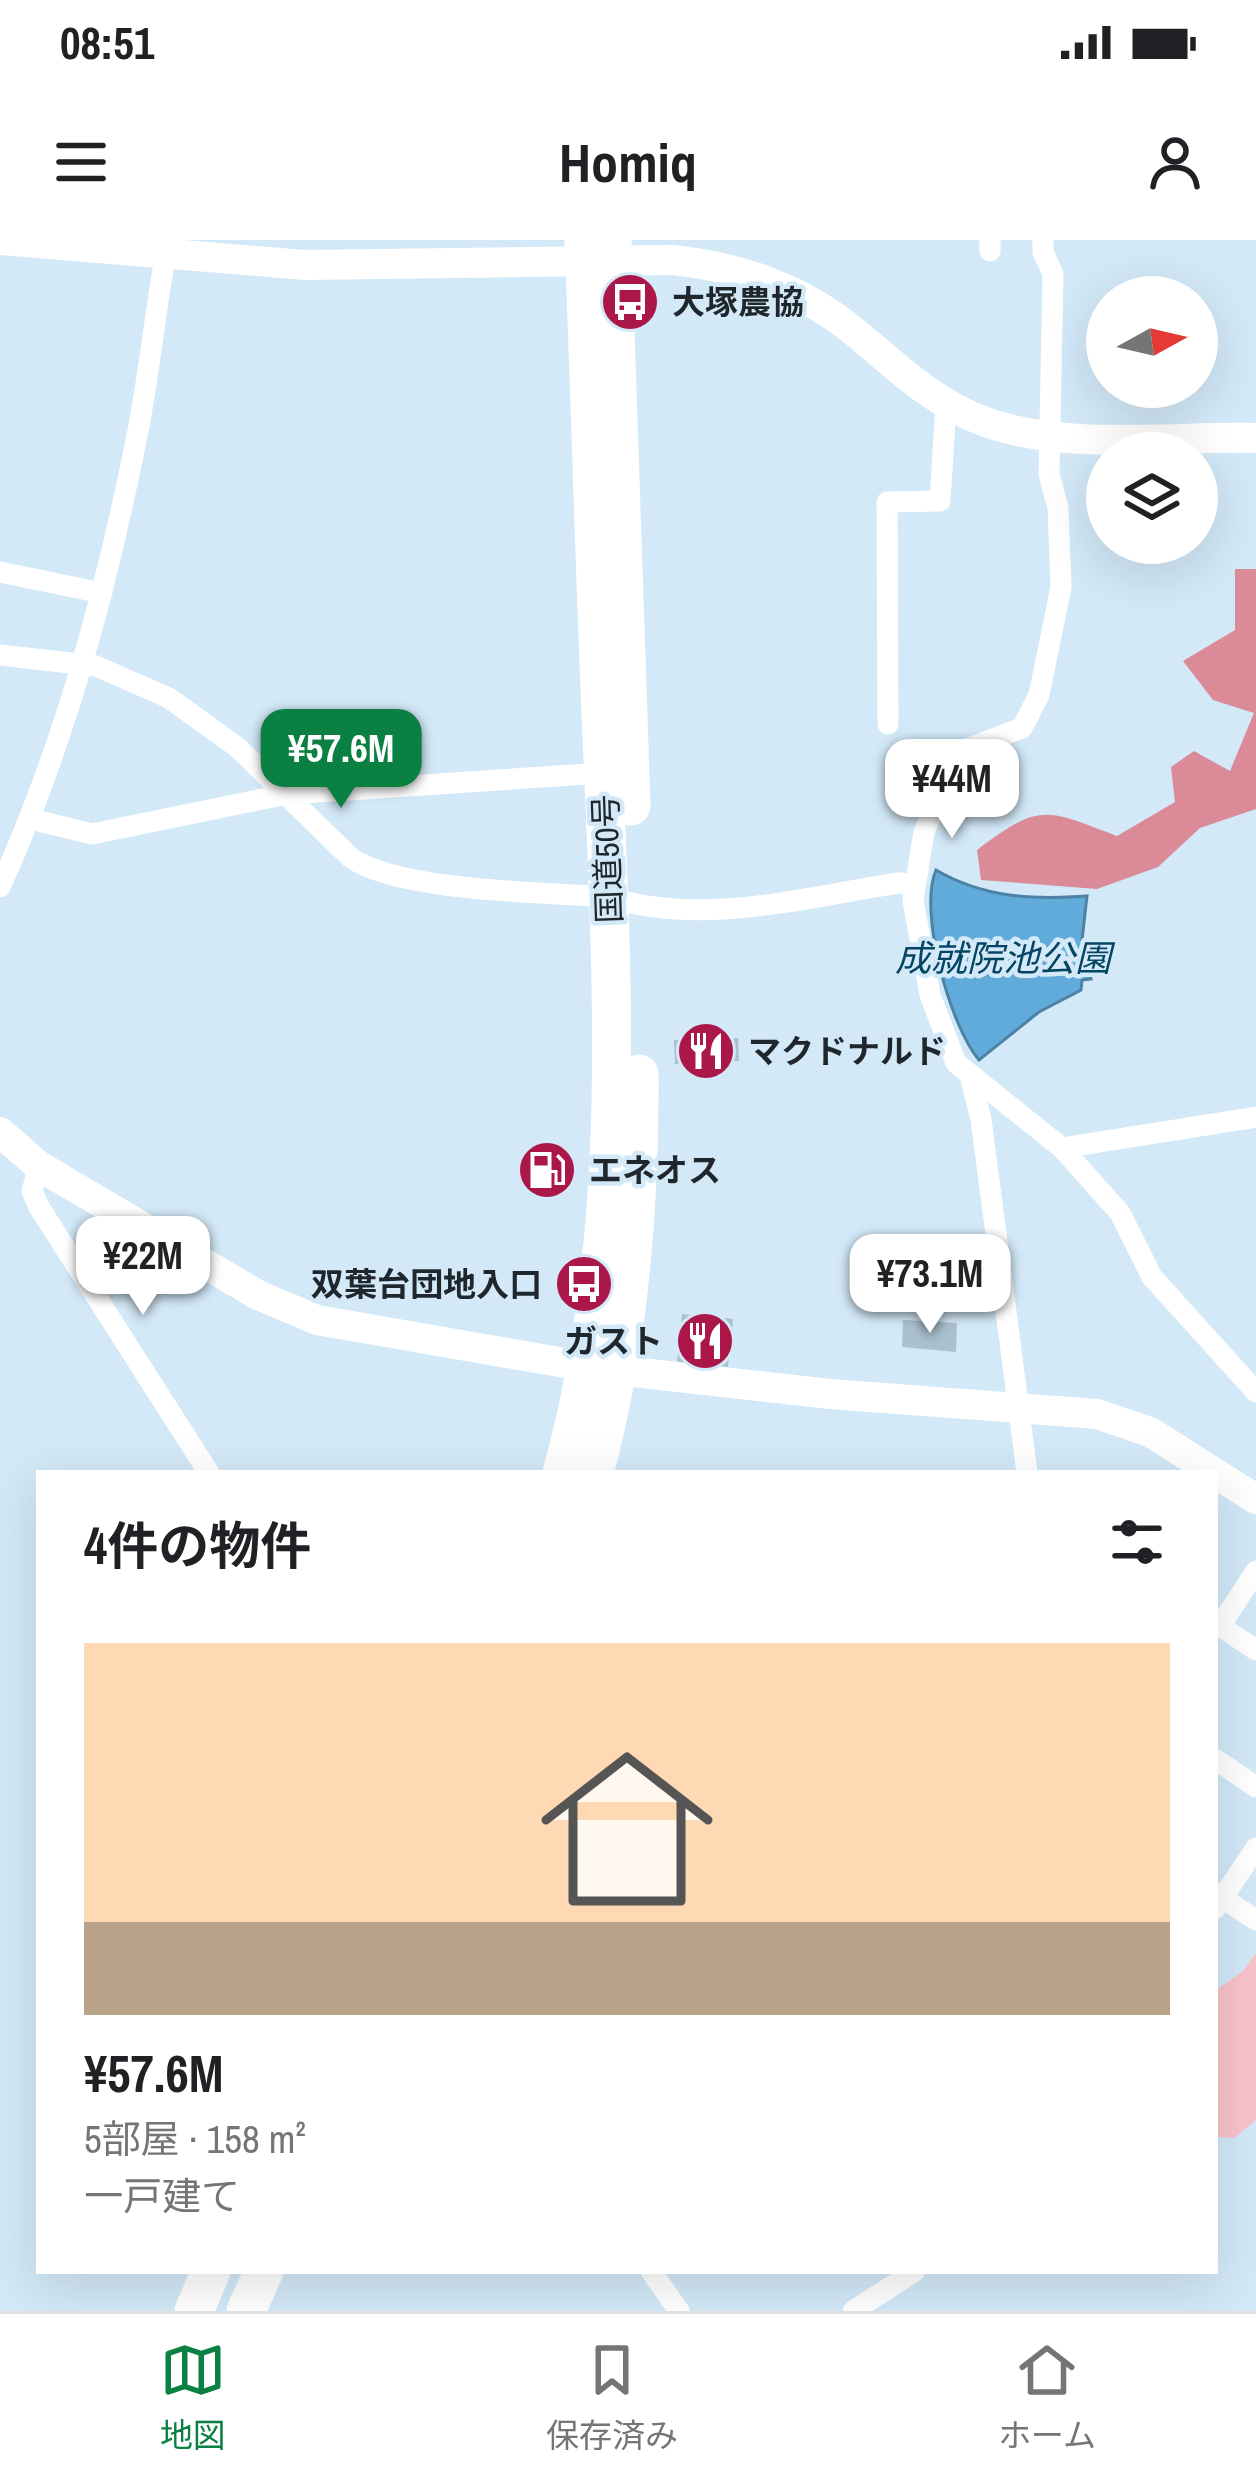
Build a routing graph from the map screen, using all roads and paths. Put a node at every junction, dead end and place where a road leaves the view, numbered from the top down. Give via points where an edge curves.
1 (1, 240) edge
2 (1043, 240) edge
3 (167, 248) edge
4 (599, 251) edge
5 (946, 404) junction
6 (1050, 435) junction
7 (1256, 438) edge
8 (0, 572) edge
9 (102, 593) junction
10 (0, 655) edge
11 (82, 665) junction
12 (889, 724) dead end
13 (603, 772) junction
14 (287, 794) junction
15 (31, 820) junction
16 (916, 884) junction
17 (0, 887) edge
18 (622, 901) junction
19 (971, 1079) junction
20 (1256, 1118) edge
21 (1, 1136) edge
22 (1062, 1148) junction
23 (38, 1166) junction
24 (603, 1368) junction
25 (1256, 1392) edge
26 (1018, 1407) junction
27 (207, 1470) edge
28 (563, 1470) edge
29 (594, 1470) edge
30 (1027, 1470) edge
31 (1215, 1470) edge
32 (1218, 1472) edge
33 (1253, 1493) edge
34 (1256, 1571) edge
35 (1218, 1627) edge
36 (1256, 1650) edge
37 (1218, 1762) edge
38 (1256, 1786) edge
39 (1256, 1848) edge
40 (1218, 1900) edge
41 (1256, 1919) edge
42 (210, 2274) edge
43 (233, 2274) edge
44 (263, 2274) edge
45 (286, 2274) edge
46 (653, 2274) edge
47 (910, 2274) edge
48 (194, 2311) edge
49 (216, 2311) edge
50 (246, 2311) edge
51 (270, 2311) edge
52 (679, 2311) edge
53 (853, 2311) edge

1 - 3 street
2 - 6 street via 1052,274
3 - 4 street via 349,266
3 - 9 street
4 - 5 street via 712,265 780,286 831,314
4 - 13 highway, 国道50号
4 - 18 highway, 国道50号
5 - 6 street via 984,422
5 - 12 street via 940,501 887,502
6 - 7 street
6 - 16 street via 1061,587 1039,694 1022,728 969,748 924,832
8 - 9 street
9 - 11 street
10 - 11 street
11 - 14 street via 169,698
11 - 15 street
13 - 14 street
13 - 18 highway, 国道50号
14 - 15 street via 92,834
14 - 18 street via 329,841 368,869 402,880
15 - 17 street
16 - 18 street via 736,909
16 - 19 street via 923,975 956,1063
18 - 24 highway, 国道50号
19 - 22 street
19 - 26 street
20 - 22 street
21 - 23 street
22 - 25 street via 1120,1213 1152,1277
23 - 24 street via 258,1295 317,1320
23 - 27 street via 38,1207
24 - 26 street
24 - 28 highway, 国道50号
24 - 29 highway, 国道50号
26 - 30 street
26 - 31 street via 1121,1420
32 - 33 street
34 - 35 street
35 - 36 street
37 - 38 street
39 - 40 street
40 - 41 street
42 - 48 highway
43 - 49 highway
44 - 50 highway
45 - 51 highway
46 - 52 street
47 - 53 street

